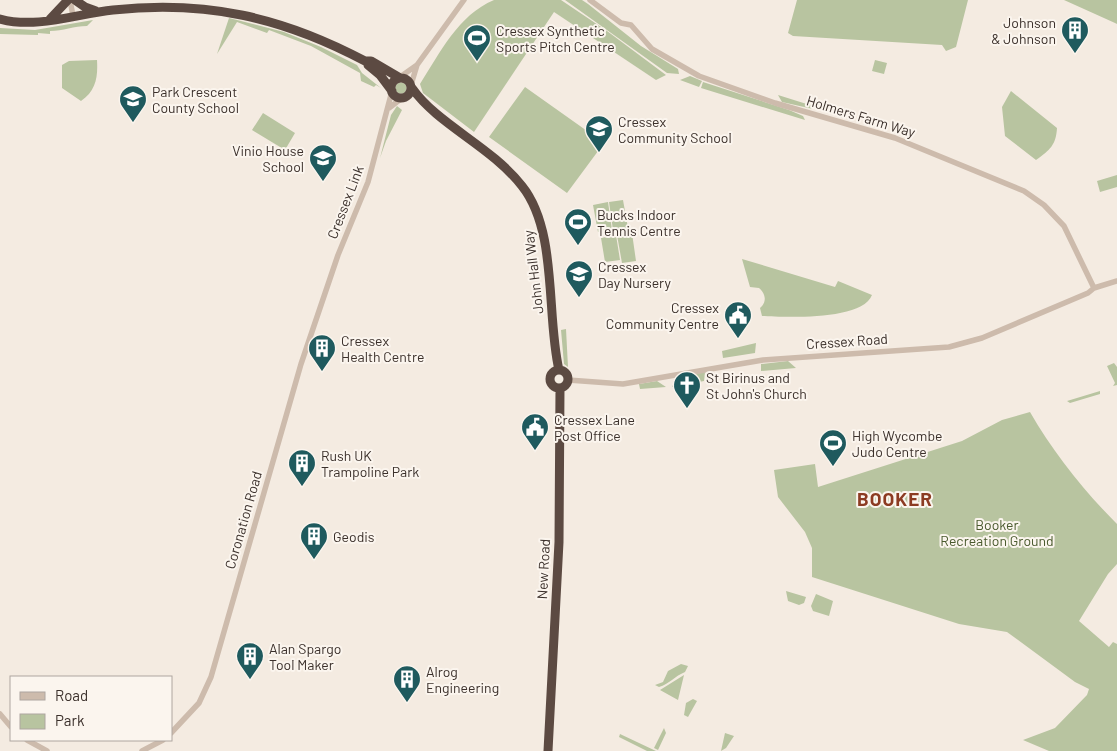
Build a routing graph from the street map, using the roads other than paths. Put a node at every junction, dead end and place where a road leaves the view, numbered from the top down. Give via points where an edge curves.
1 (69, 0) edge
2 (75, 0) edge
3 (464, 0) edge
4 (590, 0) edge
5 (97, 12) junction
6 (73, 16) junction
7 (0, 20) edge
8 (48, 21) junction
9 (365, 61) junction
10 (417, 65) junction
11 (400, 78) junction
12 (412, 87) junction
13 (392, 91) junction
14 (402, 98) junction
15 (422, 102) junction
16 (389, 108) junction
17 (1117, 281) edge
18 (1094, 288) junction
19 (322, 304) joint
20 (559, 370) junction
21 (568, 380) junction
22 (560, 388) junction
23 (0, 714) edge
24 (10, 726) edge
25 (172, 732) edge
26 (29, 741) edge
27 (161, 741) edge
28 (46, 751) edge
29 (142, 751) edge
30 (548, 751) edge

1 - 6 street
1 - 8 highway
2 - 5 highway
3 - 10 street
4 - 18 street, Holmers Farm Way via 620,23 630,25 652,49 699,76 775,103 895,138 1024,191 1044,205 1064,226
5 - 6 highway
5 - 9 highway via 179,6 232,11 302,31
6 - 8 highway
7 - 8 highway
9 - 11 highway via 371,61
9 - 13 highway
10 - 11 street
10 - 12 street
11 - 12 highway via 406,78
11 - 13 highway via 394,81
12 - 14 highway via 410,93
12 - 15 highway, John Hall Way
13 - 14 highway
13 - 16 street, Cressex Link
14 - 15 highway, John Hall Way
14 - 16 street
15 - 20 highway, John Hall Way via 491,153 523,186 541,220
16 - 19 street, Cressex Link via 368,182
17 - 18 street, Cressex Road
18 - 21 street, Cressex Road via 982,338 949,347 763,360 623,384
19 - 25 street, Coronation Road via 295,385 211,677 199,703
20 - 21 highway via 566,373
20 - 22 highway via 550,378 554,386
21 - 22 highway
22 - 30 highway, New Road via 559,542
23 - 24 street
26 - 28 street
27 - 29 street

